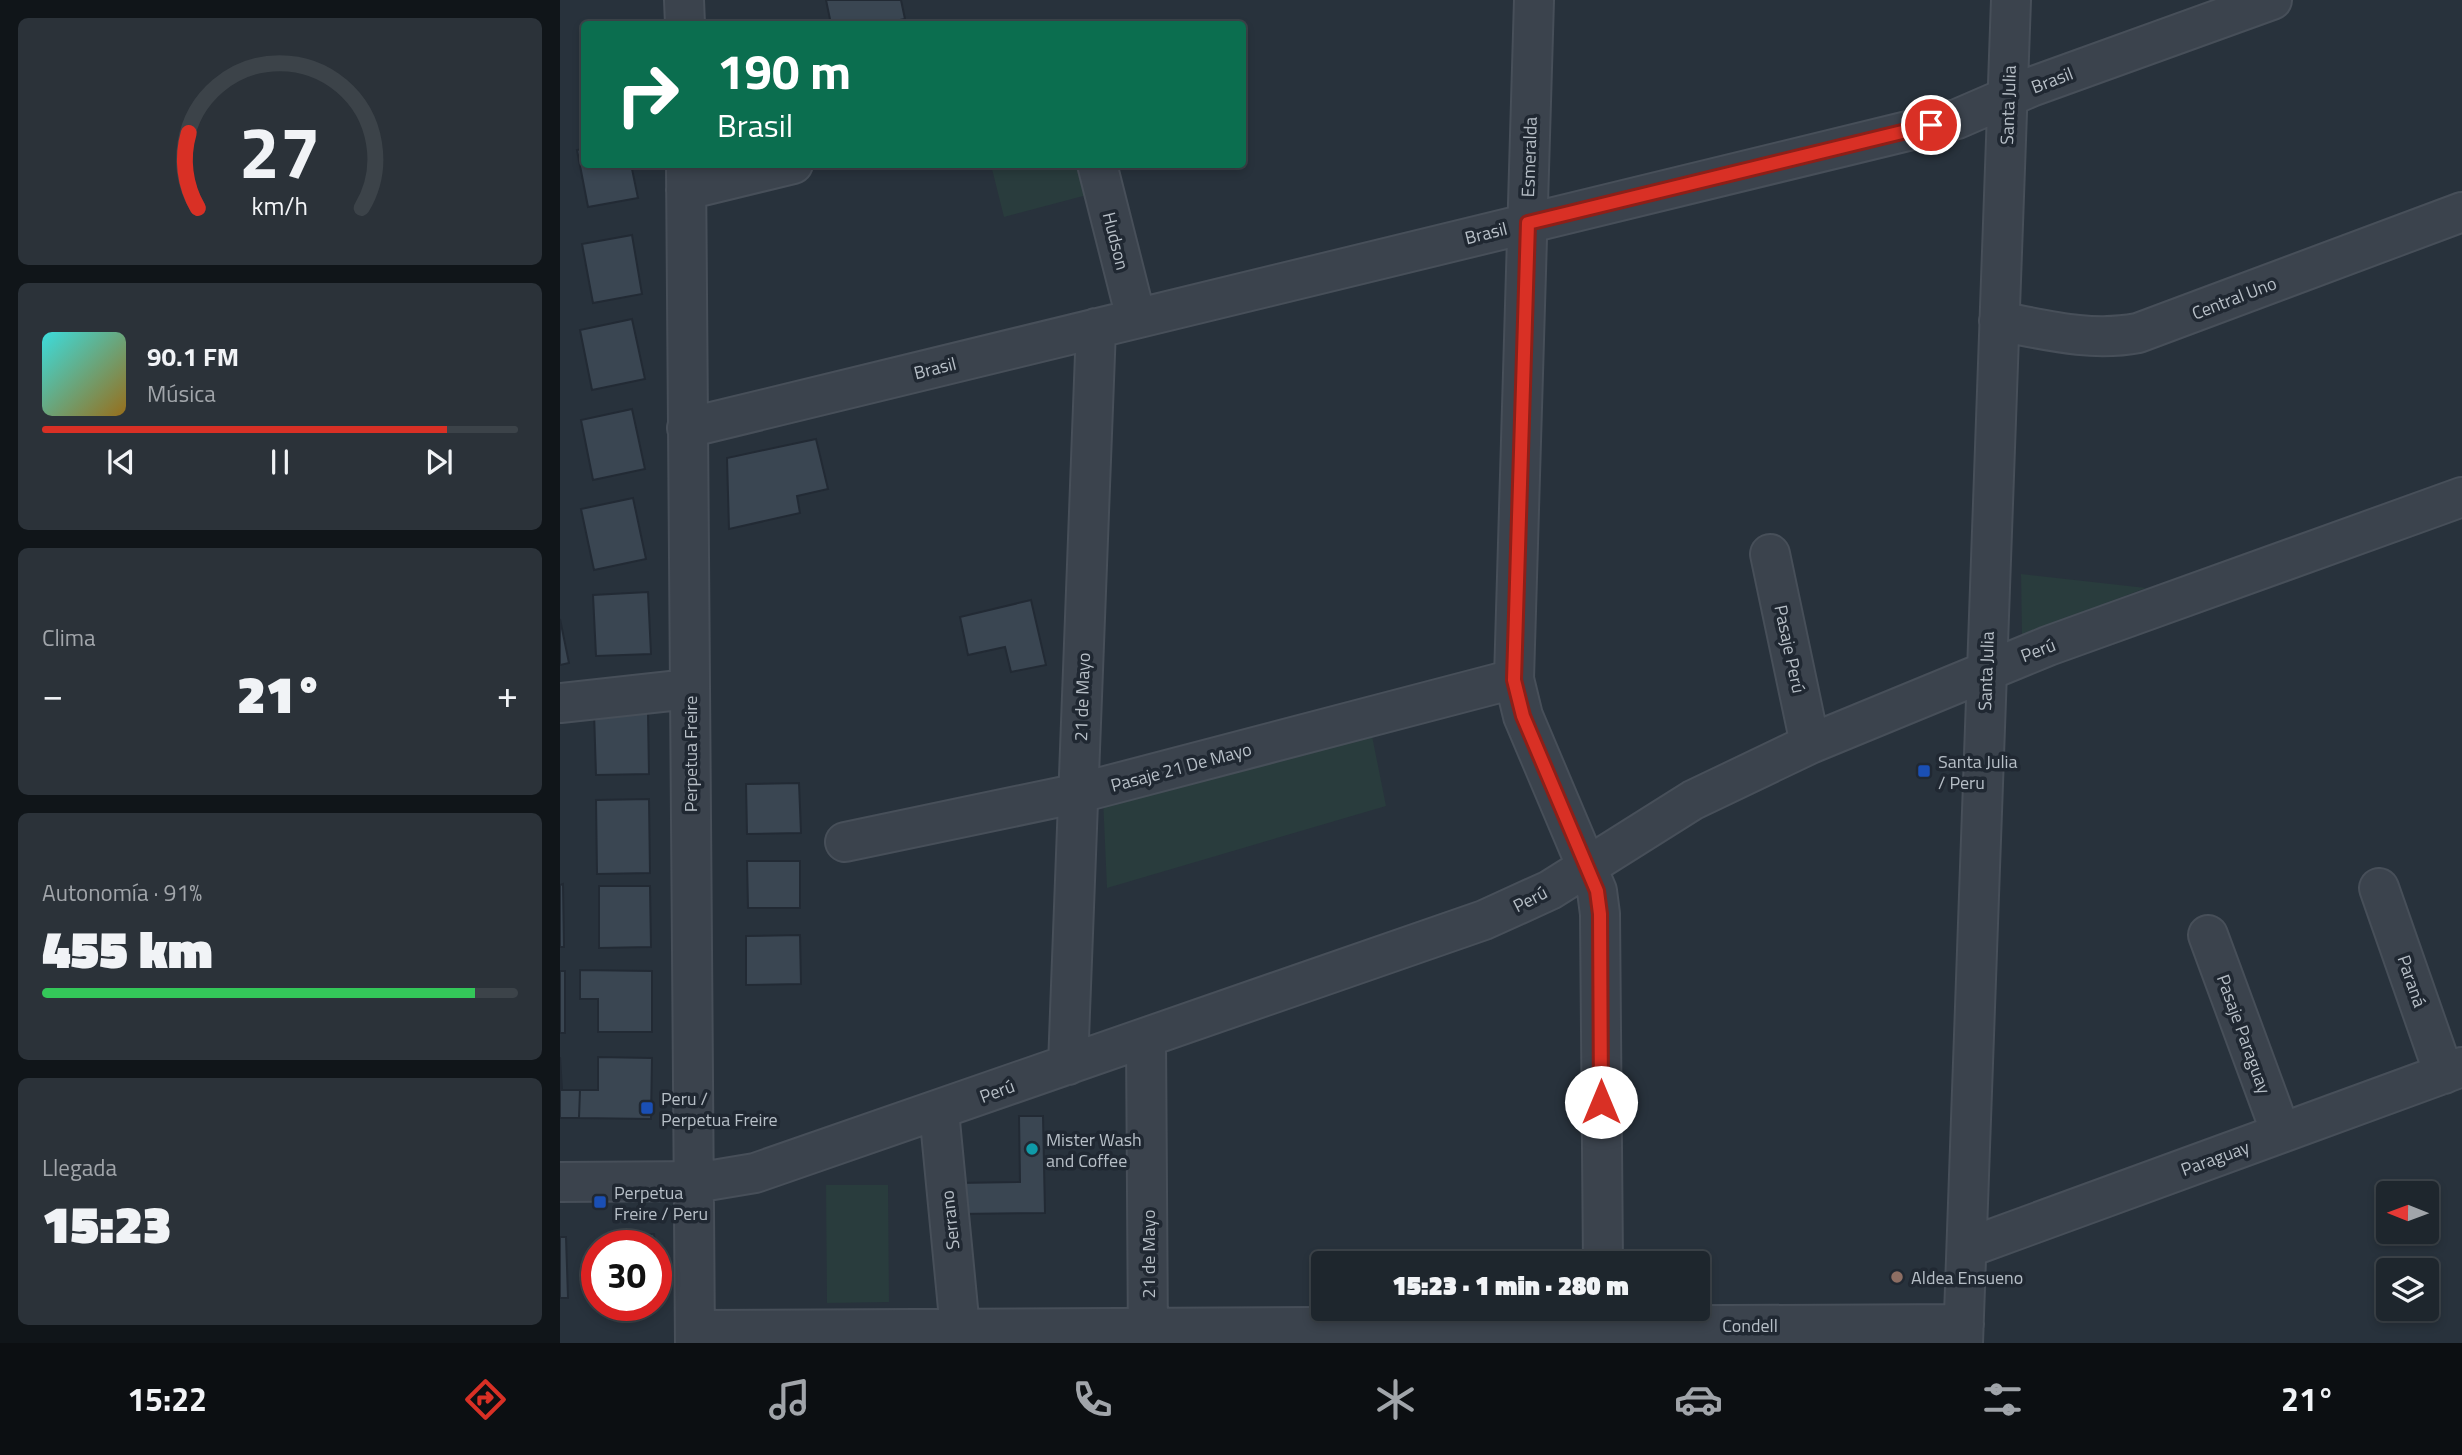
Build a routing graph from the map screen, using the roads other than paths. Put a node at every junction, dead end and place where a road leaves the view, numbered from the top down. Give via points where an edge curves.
1 (684, 0) edge
2 (1534, 0) edge
3 (2011, 0) edge
4 (2272, 0) edge
5 (685, 21) edge
6 (2008, 98) junction
7 (760, 168) edge
8 (1098, 168) edge
9 (686, 177) edge
10 (2462, 212) edge
11 (1528, 223) junction
12 (1136, 318) junction
13 (1999, 321) junction
14 (1096, 328) junction
15 (687, 428) junction
16 (2462, 496) edge
17 (1770, 554) dead end
18 (1986, 671) junction
19 (1514, 680) junction
20 (689, 689) junction
21 (560, 703) edge
22 (1810, 744) junction
23 (1079, 793) junction
24 (845, 842) dead end
25 (1588, 866) junction
26 (2379, 888) dead end
27 (2208, 935) dead end
28 (1146, 1039) junction
29 (1068, 1065) junction
30 (2453, 1070) edge
31 (939, 1111) junction
32 (2281, 1133) junction
33 (693, 1181) junction
34 (560, 1182) edge
35 (1967, 1248) junction
36 (1603, 1251) edge
37 (1603, 1326) edge
38 (960, 1329) junction
39 (1964, 1334) edge
40 (1148, 1336) edge
41 (695, 1337) edge

1 - 5 street
2 - 11 street, Esmeralda
3 - 6 street, Santa Julia
4 - 6 street, Brasil
6 - 11 street, Brasil via 1957,119
6 - 13 street, Santa Julia
7 - 9 street
8 - 12 street, Hudson
9 - 15 street, Perpetua Freire
10 - 13 street, Central Uno via 2138,333 2082,336
11 - 12 street, Brasil
11 - 19 street, Esmeralda
12 - 14 street, Brasil
13 - 18 street, Santa Julia
14 - 15 street, Brasil
14 - 23 street, 21 de Mayo
15 - 20 street, Perpetua Freire
16 - 18 street, Perú
17 - 22 street, Pasaje Perú
18 - 22 street, Perú
18 - 35 street, Santa Julia
19 - 23 street, Pasaje 21 De Mayo
19 - 25 street, Esmeralda via 1523,716
20 - 21 street
20 - 33 street, Perpetua Freire
22 - 25 street, Perú via 1693,800
23 - 24 street, Pasaje 21 De Mayo
23 - 29 street, 21 de Mayo
25 - 28 street, Perú via 1484,920
25 - 36 street, Esmeralda via 1600,914
26 - 30 street, Paraná
27 - 32 street, Pasaje Paraguay
28 - 29 street, Perú
28 - 40 street, 21 de Mayo
29 - 31 street, Perú
30 - 32 street, Paraguay
31 - 33 street, Perú via 755,1172 725,1180
31 - 38 street, Serrano
32 - 35 street, Paraguay
33 - 34 street, Perú
33 - 41 street, Perpetua Freire
35 - 39 street, Santa Julia
37 - 39 street, Condell
37 - 40 street, Condell
38 - 40 street, Condell
38 - 41 street, Condell

